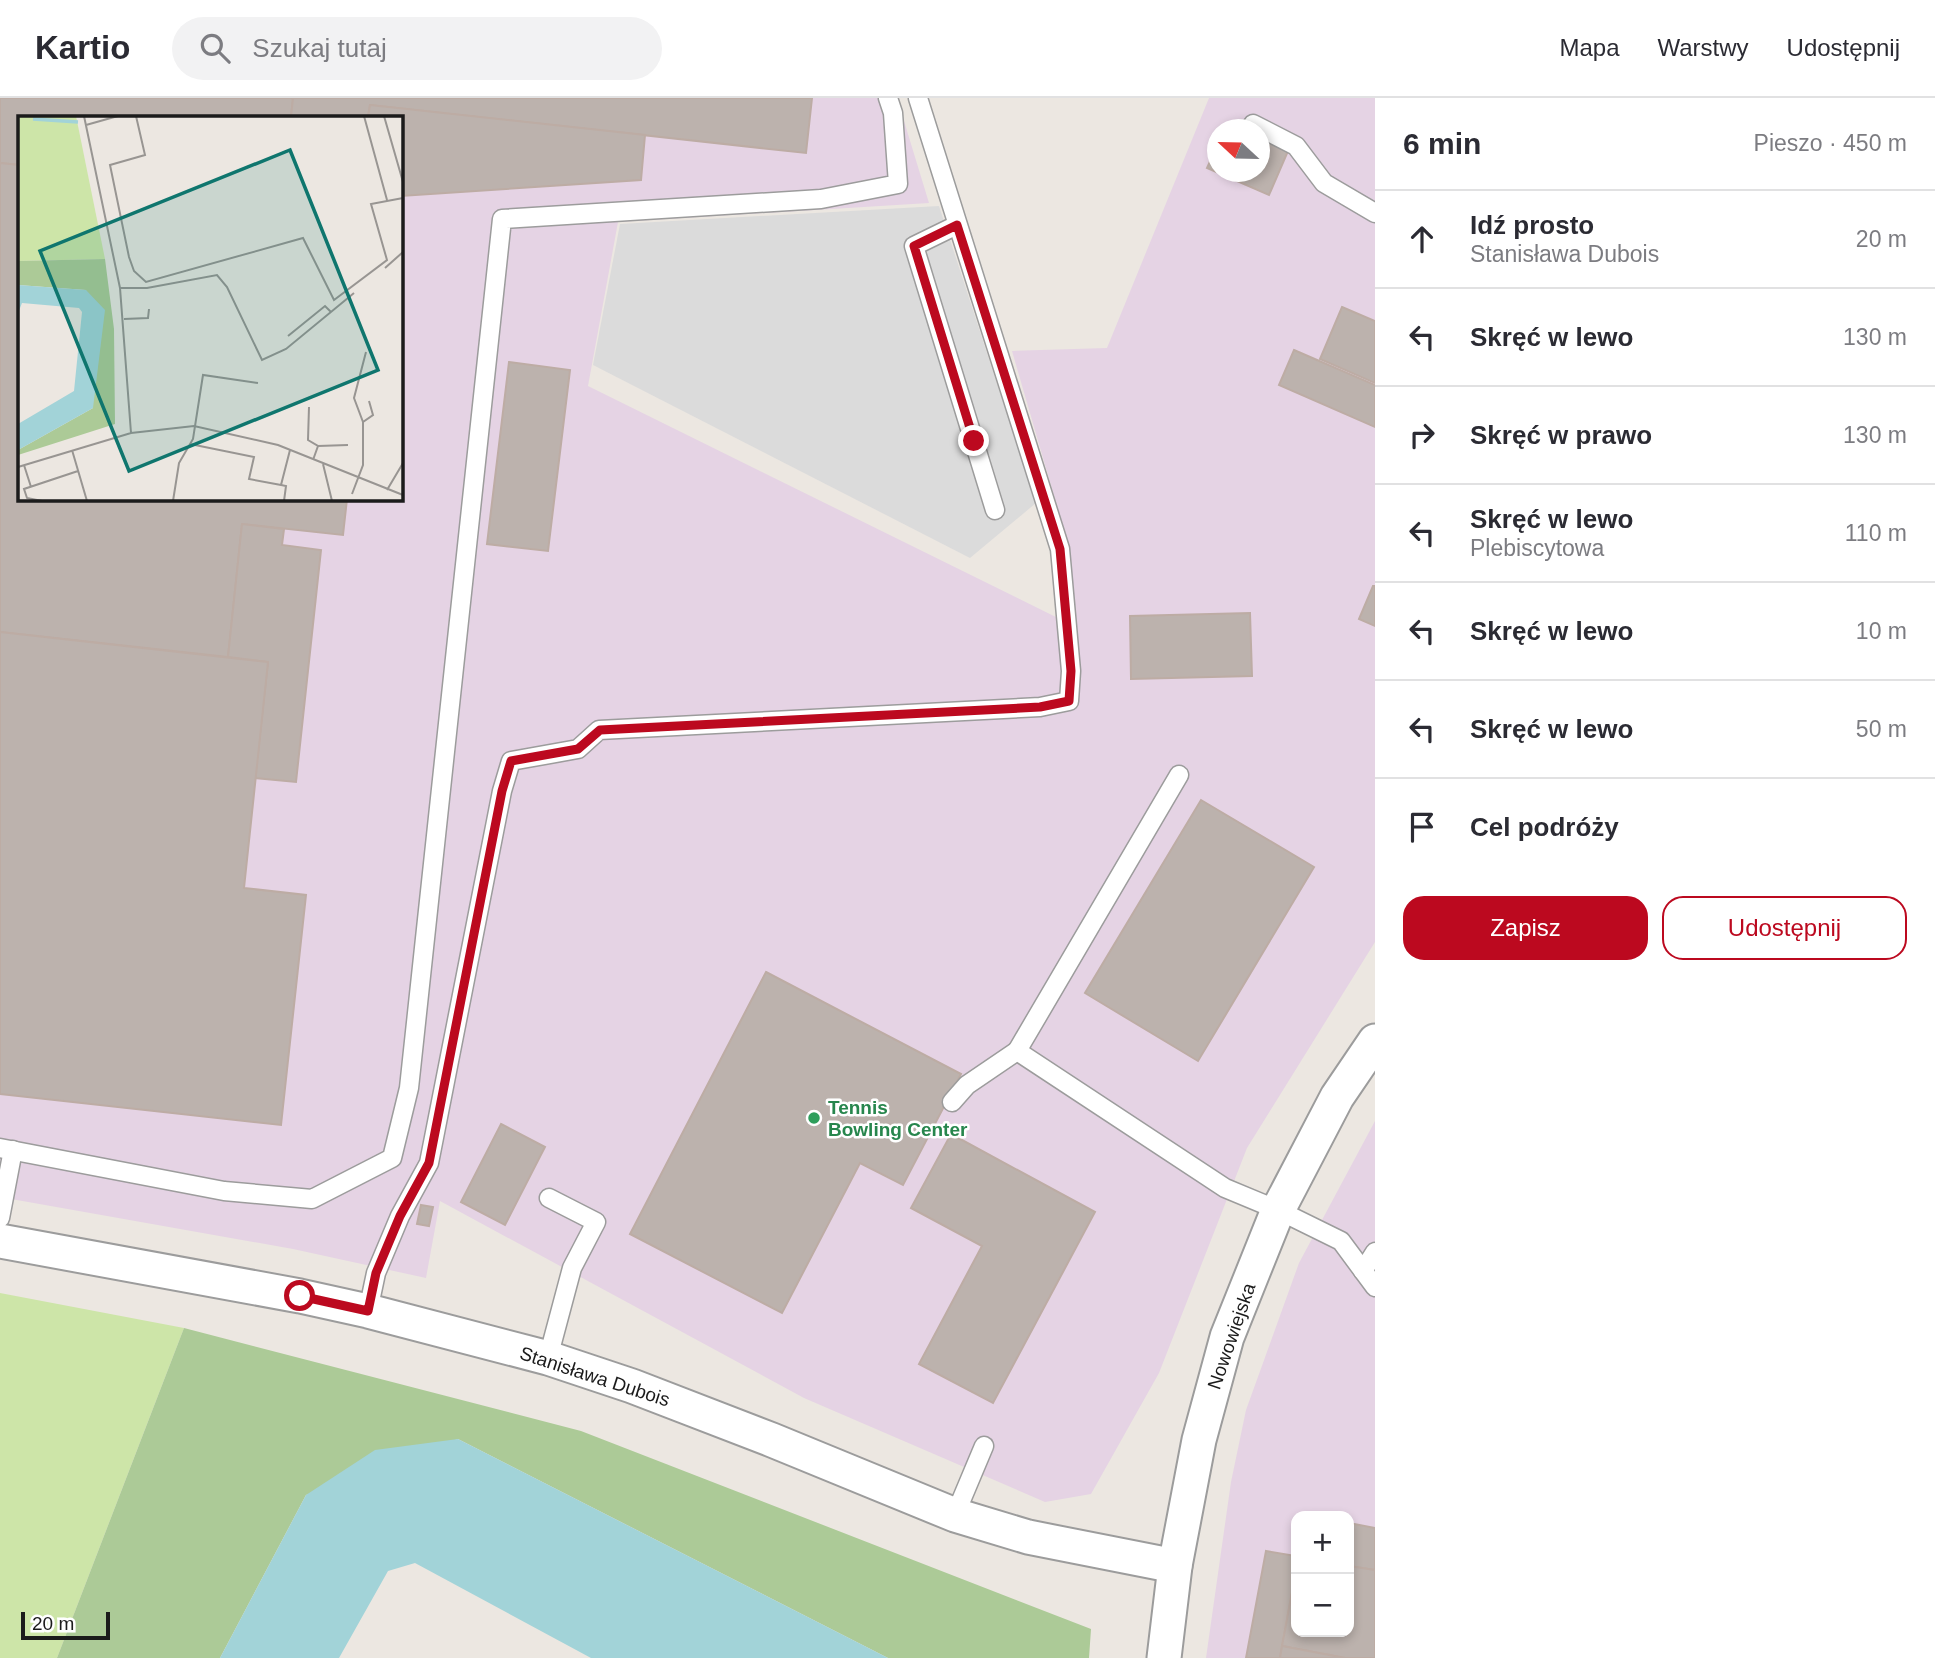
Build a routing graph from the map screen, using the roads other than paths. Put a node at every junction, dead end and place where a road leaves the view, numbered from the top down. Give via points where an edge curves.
1 (888, 98) edge
2 (918, 98) edge
3 (1270, 133) edge
4 (1375, 213) edge
5 (957, 225) junction
6 (995, 510) dead end
7 (1178, 775) dead end
8 (1375, 1041) edge
9 (1017, 1051) junction
10 (952, 1102) dead end
11 (6, 1149) edge
12 (549, 1198) dead end
13 (1278, 1210) junction
14 (0, 1218) edge
15 (0, 1241) edge
16 (1375, 1252) edge
17 (1363, 1271) junction
18 (1375, 1287) edge
19 (368, 1311) junction
20 (548, 1358) junction
21 (984, 1446) dead end
22 (955, 1514) junction
23 (1175, 1566) junction
24 (1164, 1658) edge

1 - 11 lane via 898,184 821,199 502,219 409,1088 392,1158 312,1199 224,1191
2 - 5 lane
3 - 4 lane via 1296,146 1324,183
5 - 6 lane via 914,246
5 - 19 lane via 1060,549 1071,671 1069,701 1040,707 600,730 578,749 511,761 429,1163 376,1273
7 - 9 lane
8 - 13 street, Nowowiejska via 1337,1097
9 - 10 lane via 967,1085
9 - 13 lane via 1225,1188
11 - 14 lane
12 - 20 lane via 596,1222 572,1268
13 - 17 lane via 1341,1241
13 - 23 street, Nowowiejska via 1227,1337 1199,1440
15 - 19 street, Stanisława Dubois
16 - 17 lane
17 - 18 lane
19 - 20 street, Stanisława Dubois
20 - 22 street, Stanisława Dubois via 632,1386
21 - 22 lane
22 - 23 street, Stanisława Dubois via 1028,1536
23 - 24 street, Nowowiejska

